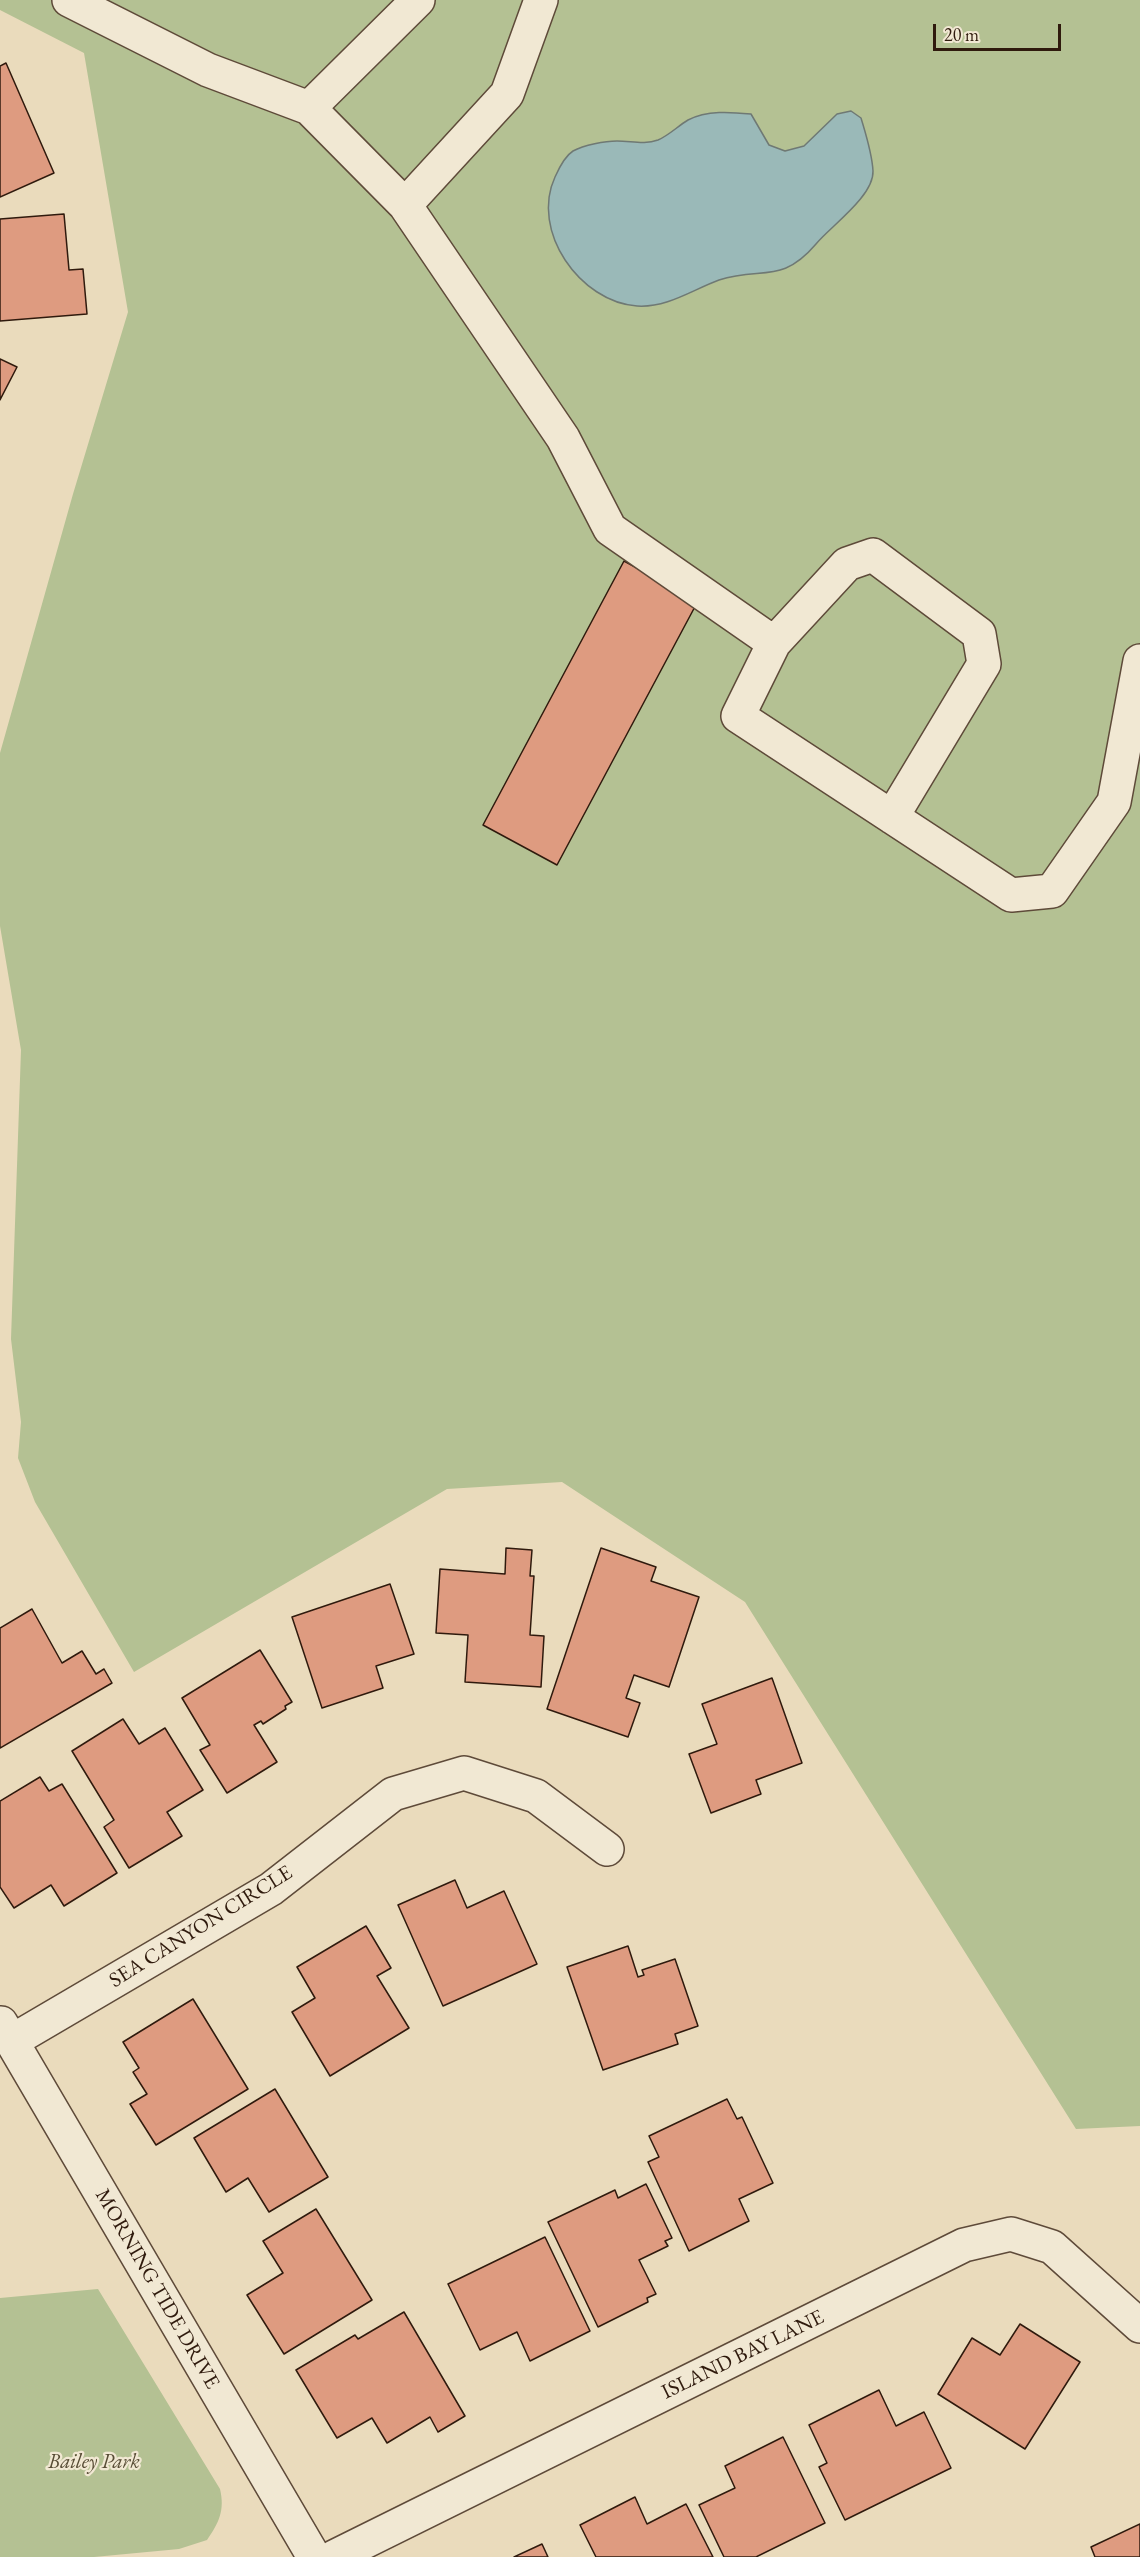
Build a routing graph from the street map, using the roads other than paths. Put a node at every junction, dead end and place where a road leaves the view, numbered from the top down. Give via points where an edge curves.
1 (69, 0) edge
2 (418, 0) edge
3 (541, 0) edge
4 (309, 108) junction
5 (405, 206) junction
6 (774, 643) junction
7 (1140, 661) edge
8 (892, 817) junction
9 (607, 1849) dead end
10 (6, 2031) edge
11 (1140, 2326) edge
12 (315, 2557) edge
13 (334, 2557) edge

1 - 4 street via 208,70
2 - 4 street
3 - 5 street via 507,94
4 - 5 street
5 - 6 street via 562,438 610,529
6 - 8 street via 738,716
6 - 8 street via 847,564 873,555 979,634 984,663
7 - 8 street via 1114,802 1052,891 1011,895
9 - 10 street, SEA CANYON CIRCLE via 536,1796 464,1773 393,1794 271,1889
10 - 12 street, MORNING TIDE DRIVE
11 - 13 street, ISLAND BAY LANE via 1052,2247 1011,2234 964,2245

